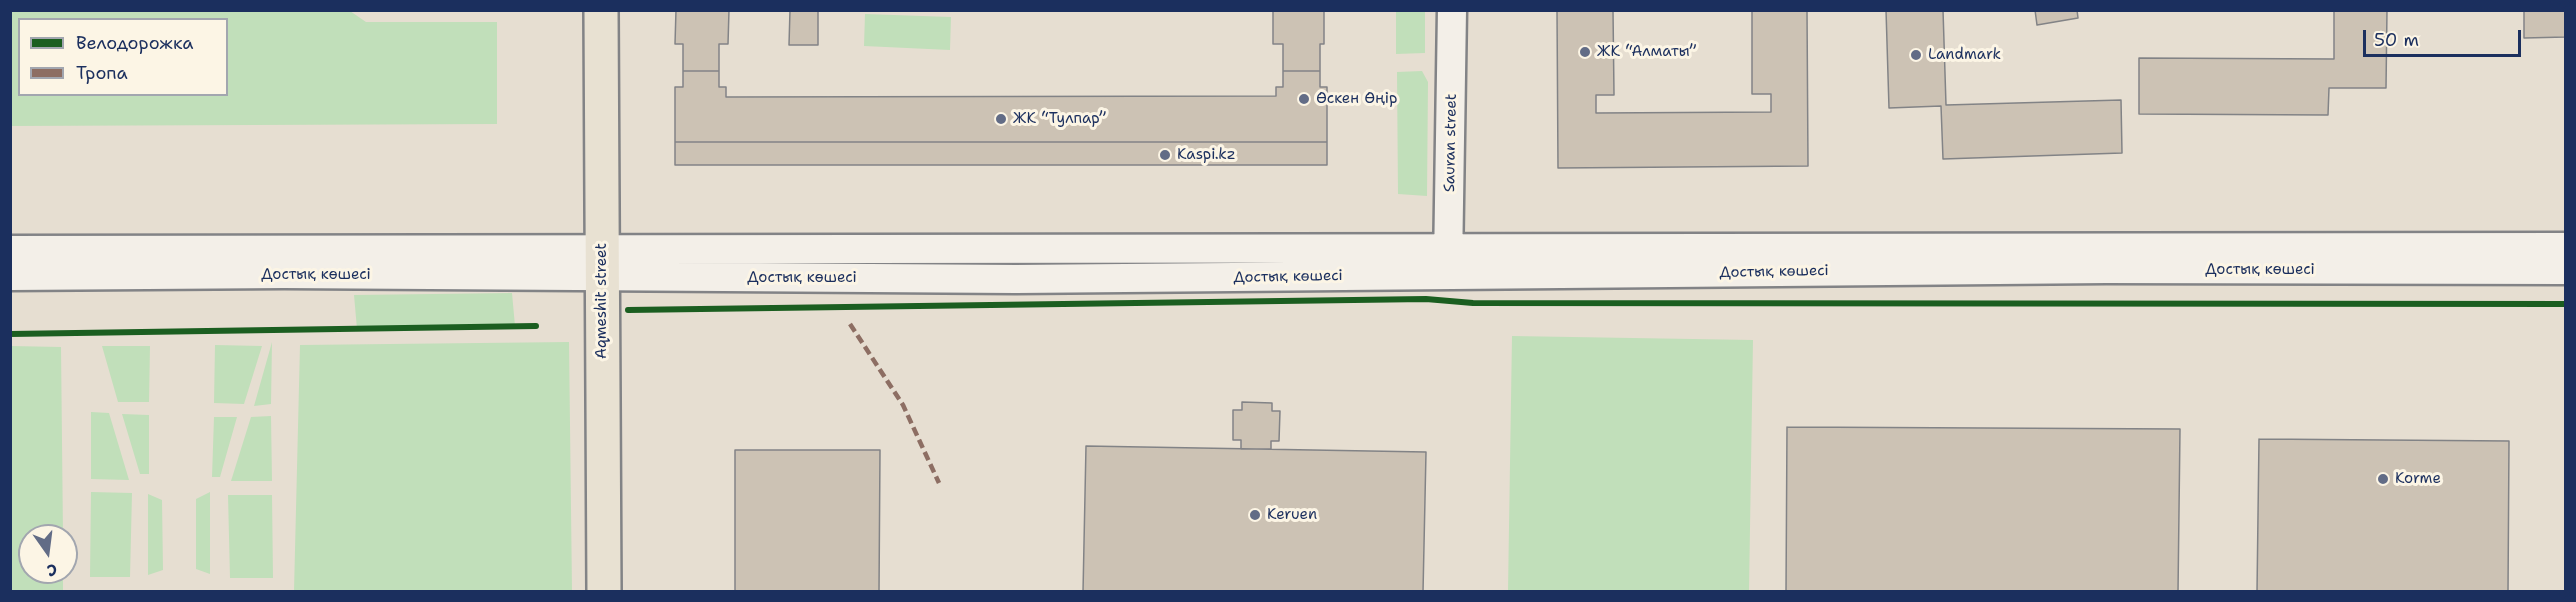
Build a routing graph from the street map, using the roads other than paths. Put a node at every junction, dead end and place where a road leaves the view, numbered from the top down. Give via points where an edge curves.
1 (601, 10) edge
2 (1452, 10) edge
3 (2565, 247) edge
4 (10, 250) edge
5 (1449, 262) junction
6 (602, 263) junction
7 (2565, 270) edge
8 (10, 276) edge
9 (604, 591) edge

1 - 6 main road, Aqmeshit street
2 - 5 street, Sauran street
3 - 5 street, Достық көшесі
4 - 6 street, Достық көшесі
5 - 6 street, Достық көшесі via 1016,279
5 - 7 street, Достық көшесі
6 - 8 street, Достық көшесі
6 - 9 main road, Aqmeshit street

